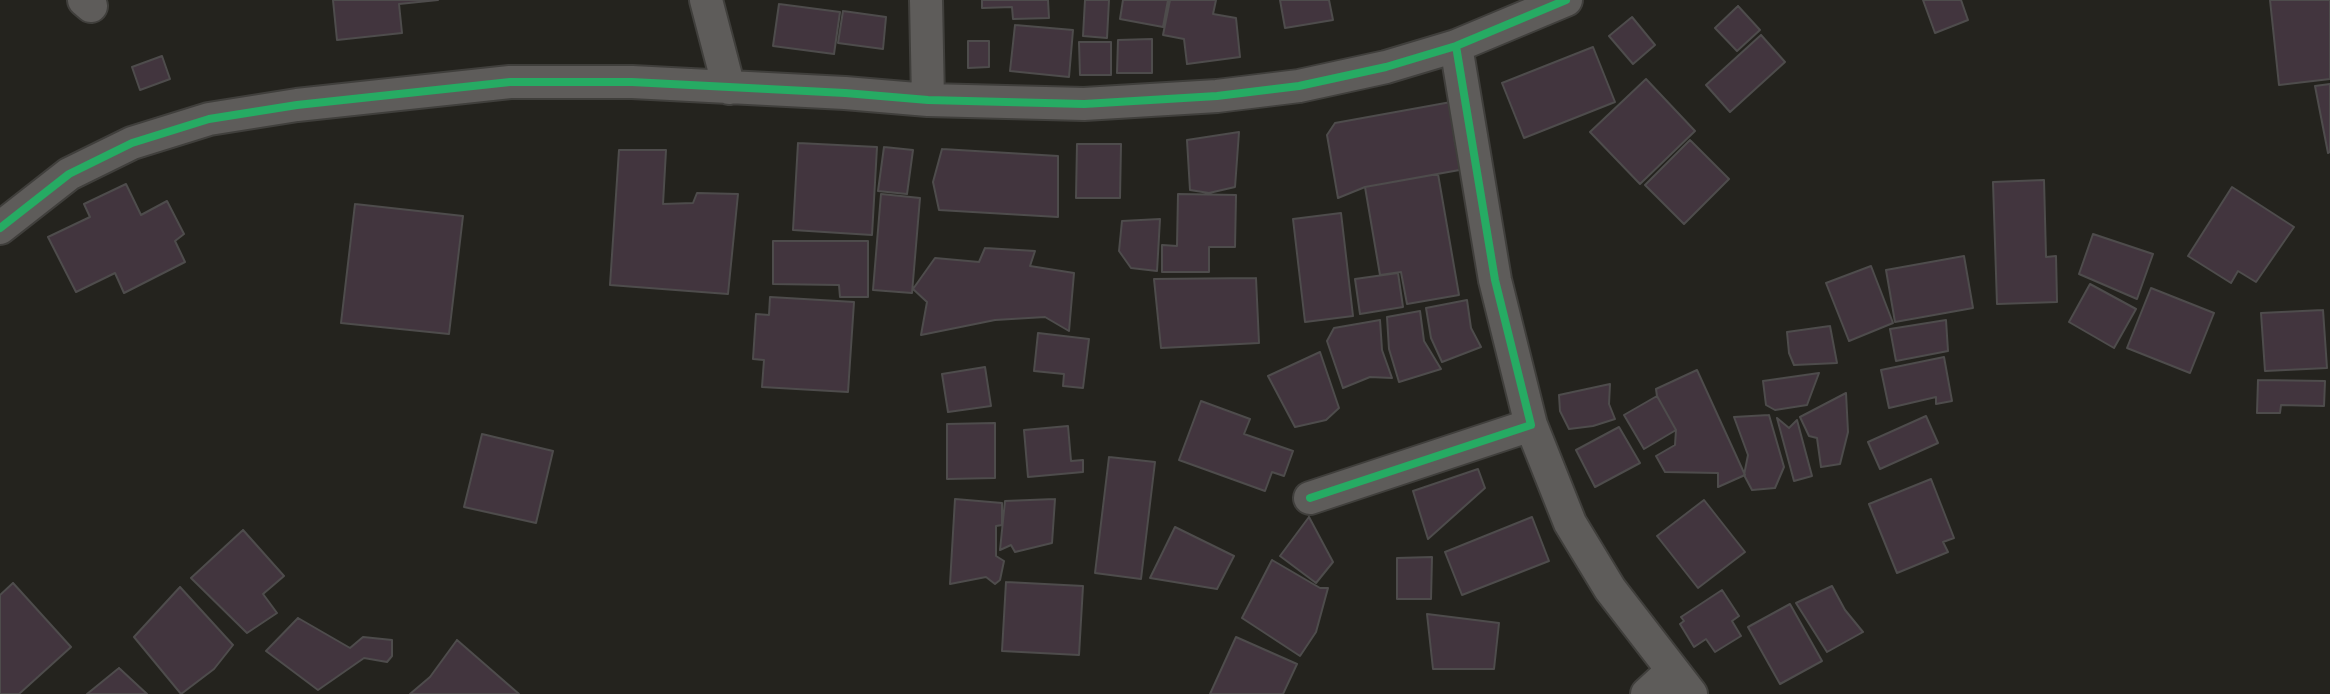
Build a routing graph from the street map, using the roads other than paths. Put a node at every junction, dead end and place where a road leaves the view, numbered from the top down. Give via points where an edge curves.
1 (706, 0) edge
2 (926, 0) edge
3 (1566, 0) edge
4 (1456, 46) junction
5 (729, 88) junction
6 (928, 100) junction
7 (0, 228) edge
8 (1531, 425) junction
9 (1310, 498) dead end
10 (1681, 682) edge
11 (1647, 694) edge

1 - 5 street
2 - 6 street
3 - 4 street
4 - 6 street via 1299,86 1217,96 1084,104
4 - 8 street via 1495,280
5 - 6 street
5 - 7 street via 510,82 209,119 132,143 69,174
8 - 9 street
8 - 10 street via 1570,523 1610,589
10 - 11 street

